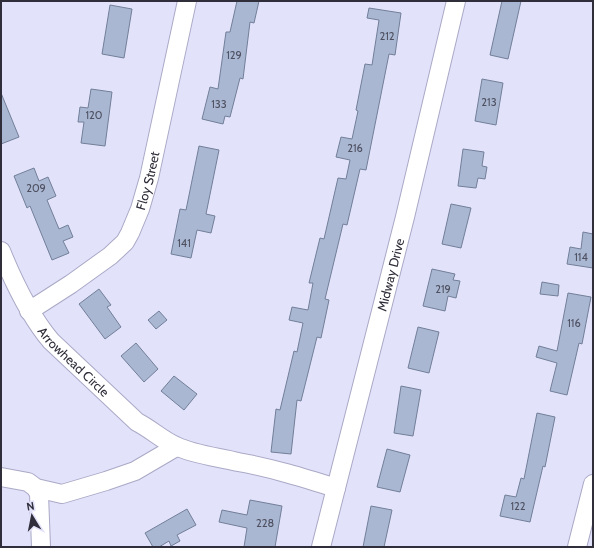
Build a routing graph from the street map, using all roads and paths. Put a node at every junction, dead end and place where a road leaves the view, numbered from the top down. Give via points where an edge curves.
1 (187, 1) edge
2 (456, 1) edge
3 (1, 251) edge
4 (29, 311) junction
5 (176, 447) junction
6 (1, 477) edge
7 (593, 484) edge
8 (36, 488) junction
9 (336, 488) junction
10 (41, 547) edge
11 (321, 547) edge
12 (577, 547) edge

1 - 4 street, Floy Street via 149,178 130,233 125,242 110,256
2 - 9 street, Midway Drive
3 - 4 street, Arrowhead Circle
4 - 5 street, Arrowhead Circle via 51,341 137,422
5 - 8 street via 135,471 62,494
5 - 9 street, Arrowhead Circle via 272,469
6 - 8 street via 28,482
7 - 12 street
8 - 10 street via 39,494
9 - 11 street, Midway Drive

